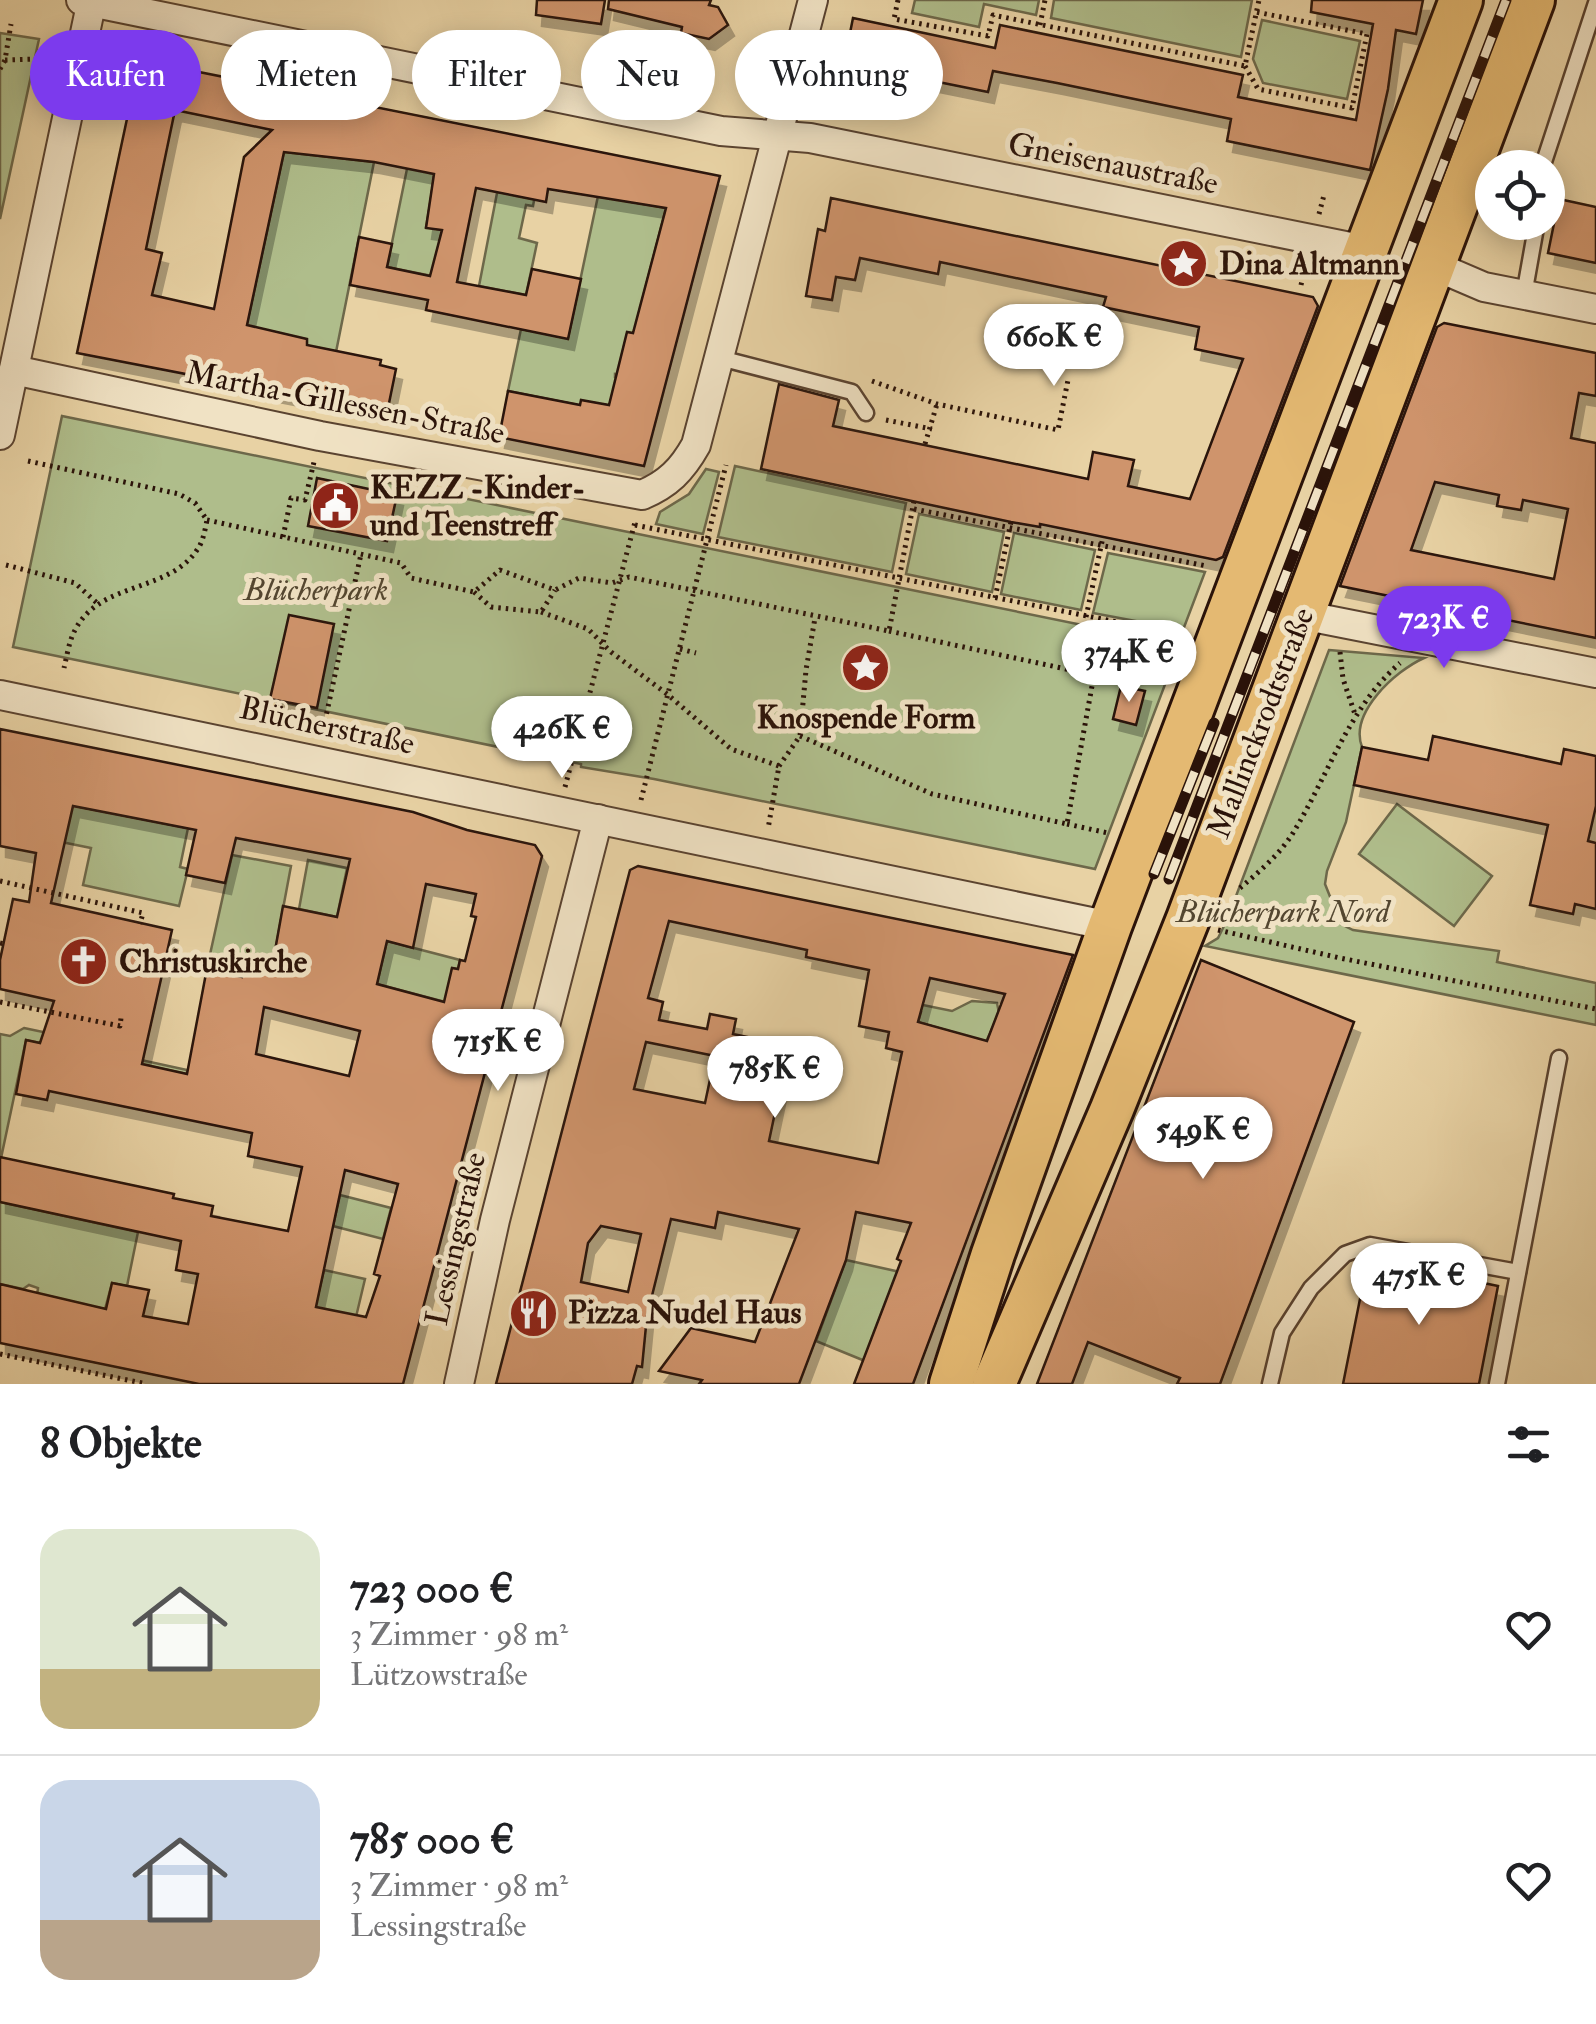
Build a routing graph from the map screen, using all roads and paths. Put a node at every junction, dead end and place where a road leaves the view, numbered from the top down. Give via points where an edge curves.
1 (812, 0) edge
2 (898, 0) edge
3 (1046, 0) edge
4 (1259, 0) edge
5 (1461, 0) edge
6 (1533, 0) edge
7 (88, 1) edge
8 (1596, 3) edge
9 (1256, 12) junction
10 (11, 24) dead end
11 (1040, 25) junction
12 (30, 59) edge
13 (5, 60) junction
14 (1245, 66) junction
15 (0, 69) edge
16 (777, 137) junction
17 (1548, 150) edge
18 (1533, 240) edge
19 (1366, 250) junction
20 (1435, 266) junction
21 (1524, 295) junction
22 (1596, 309) edge
23 (720, 358) junction
24 (14, 370) junction
25 (858, 378) dead end
26 (1068, 380) dead end
27 (937, 404) junction
28 (866, 413) dead end
29 (882, 419) dead end
30 (932, 428) junction
31 (0, 434) edge
32 (320, 436) junction
33 (926, 444) dead end
34 (28, 461) dead end
35 (726, 465) dead end
36 (652, 490) junction
37 (207, 520) junction
38 (1010, 524) junction
39 (635, 525) junction
40 (283, 537) junction
41 (1104, 537) dead end
42 (707, 541) junction
43 (1102, 545) junction
44 (361, 554) junction
45 (6, 564) dead end
46 (1207, 566) dead end
47 (898, 579) junction
48 (621, 580) junction
49 (556, 590) junction
50 (474, 592) junction
51 (694, 592) junction
52 (995, 598) junction
53 (97, 602) junction
54 (542, 612) junction
55 (1302, 615) junction
56 (1086, 617) junction
57 (815, 618) junction
58 (1142, 628) junction
59 (888, 631) junction
60 (1190, 636) dead end
61 (604, 644) junction
62 (1338, 644) dead end
63 (680, 649) junction
64 (696, 653) dead end
65 (1401, 663) dead end
66 (64, 668) dead end
67 (1596, 673) edge
68 (1094, 675) junction
69 (668, 694) junction
70 (0, 695) edge
71 (1356, 716) junction
72 (325, 721) dead end
73 (530, 726) dead end
74 (800, 736) junction
75 (579, 737) junction
76 (779, 766) junction
77 (772, 806) dead end
78 (557, 810) junction
79 (598, 819) junction
80 (1067, 824) junction
81 (634, 827) junction
82 (1115, 834) dead end
83 (0, 881) edge
84 (1229, 893) dead end
85 (140, 924) dead end
86 (1110, 926) junction
87 (1216, 928) dead end
88 (0, 1002) edge
89 (1596, 1009) edge
90 (121, 1018) dead end
91 (1559, 1058) dead end
92 (1518, 1272) junction
93 (0, 1354) edge
94 (146, 1384) edge
95 (459, 1384) edge
96 (950, 1384) edge
97 (994, 1384) edge
98 (1270, 1384) edge
99 (1497, 1384) edge

1 - 16 street
2 - 11 path via 894,18 988,36 993,16
3 - 11 path
4 - 9 path
5 - 19 main road
6 - 20 main road, Mallinckrodtstraße
7 - 16 street, Gneisenaustraße via 512,90
7 - 24 street
8 - 17 lane
9 - 14 path
9 - 14 path via 1368,34 1352,108 1258,89
10 - 13 path
11 - 14 path
12 - 13 path
13 - 15 path
16 - 19 street, Gneisenaustraße via 810,138
16 - 23 street
18 - 21 lane
19 - 86 main road
20 - 21 street
20 - 55 main road, Mallinckrodtstraße
21 - 22 street
23 - 28 lane via 852,392
23 - 36 street via 696,445 684,467
24 - 31 street
24 - 32 street, Martha-Gillessen-Straße
25 - 27 path
26 - 27 path via 1058,430
27 - 30 path
29 - 30 path
30 - 33 path
32 - 36 street, Martha-Gillessen-Straße
32 - 40 path via 304,500 291,498
34 - 37 path via 179,494
35 - 42 path
36 - 39 path
37 - 40 path
37 - 53 path via 190,558
38 - 43 path
38 - 47 path via 913,505
38 - 52 path
39 - 42 path
39 - 48 path
40 - 44 path
41 - 43 path
42 - 47 path
42 - 51 path
43 - 46 path
43 - 56 path
44 - 50 path via 400,563 411,578
44 - 72 path
45 - 53 path via 75,583
47 - 52 path
47 - 59 path
48 - 49 path via 579,578
48 - 51 path
48 - 61 path
49 - 50 path via 500,570
49 - 54 path
50 - 54 path via 491,606
51 - 57 path
51 - 63 path
52 - 56 path
53 - 66 path via 75,630
54 - 61 path via 588,629
55 - 67 street
55 - 97 main road, Mallinckrodtstraße via 1119,1092
56 - 58 path
57 - 59 path
57 - 74 path
58 - 60 path
58 - 68 path via 1134,663
59 - 68 path
61 - 69 path
61 - 75 path
62 - 71 path
63 - 64 path
63 - 69 path
65 - 71 path
68 - 80 path
69 - 76 path via 731,748
69 - 81 path
70 - 78 street, Blücherstraße
71 - 84 path via 1292,836 1262,870
73 - 75 path
74 - 76 path
74 - 80 path via 932,794
75 - 78 path
76 - 77 path
78 - 79 street, Blücherstraße
79 - 81 street, Blücherstraße
79 - 95 street, Lessingstraße
80 - 82 path
81 - 86 street, Blücherstraße
83 - 85 path via 143,913
86 - 96 main road
87 - 89 path
88 - 90 path via 120,1026
91 - 92 lane
92 - 98 lane via 1370,1245 1345,1254 1311,1288 1282,1333
92 - 99 lane
93 - 94 path

